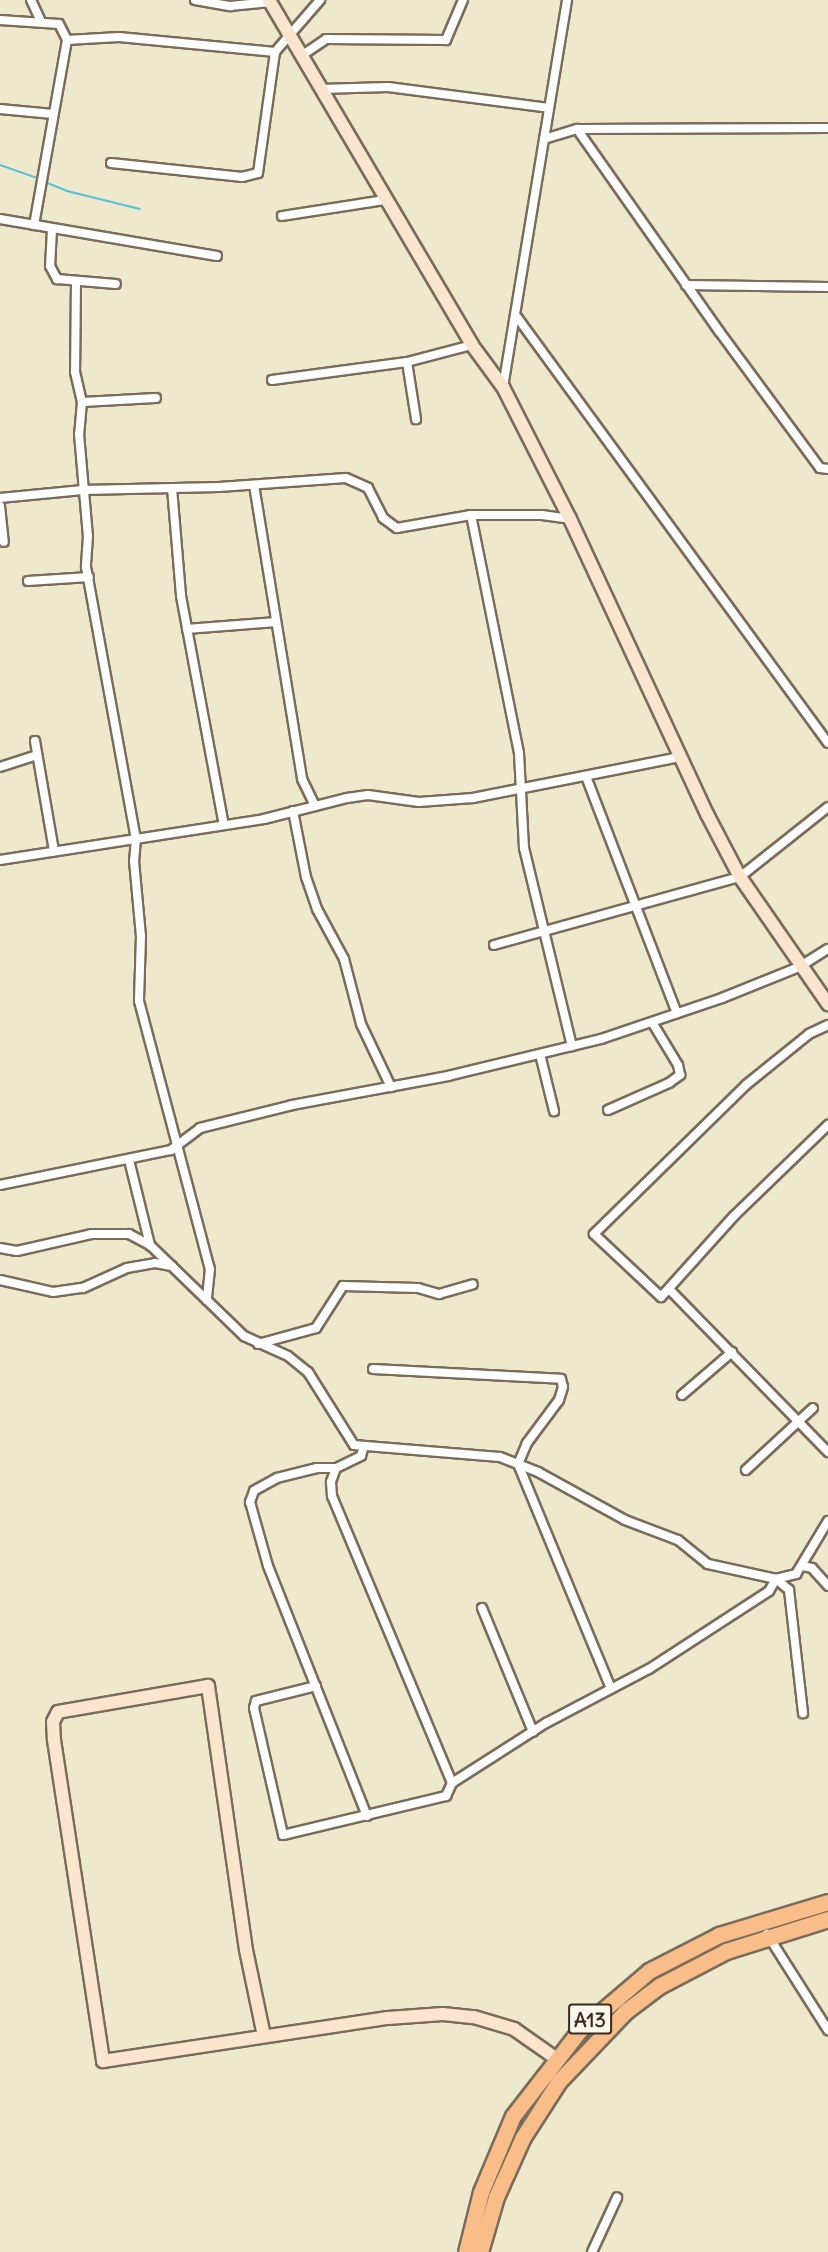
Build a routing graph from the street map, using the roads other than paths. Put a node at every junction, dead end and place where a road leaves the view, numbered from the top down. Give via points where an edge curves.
1 (32, 0) edge
2 (195, 0) edge
3 (320, 0) edge
4 (463, 0) edge
5 (567, 0) edge
6 (270, 1) edge
7 (0, 20) edge
8 (41, 21) junction
9 (290, 36) junction
10 (67, 40) junction
11 (275, 52) junction
12 (302, 56) junction
13 (320, 89) junction
14 (549, 108) junction
15 (0, 109) edge
16 (53, 114) junction
17 (828, 128) edge
18 (577, 129) junction
19 (544, 139) junction
20 (111, 163) dead end
21 (384, 200) junction
22 (282, 216) dead end
23 (0, 219) edge
24 (34, 225) junction
25 (51, 229) junction
26 (217, 256) dead end
27 (75, 281) junction
28 (116, 284) dead end
29 (686, 285) junction
30 (828, 287) edge
31 (517, 317) junction
32 (472, 345) junction
33 (407, 362) junction
34 (272, 380) dead end
35 (503, 387) junction
36 (156, 398) dead end
37 (82, 402) junction
38 (416, 419) dead end
39 (828, 469) edge
40 (254, 485) junction
41 (172, 488) junction
42 (83, 490) junction
43 (0, 498) edge
44 (0, 506) edge
45 (471, 515) junction
46 (570, 519) junction
47 (4, 542) dead end
48 (89, 577) junction
49 (28, 582) dead end
50 (276, 622) junction
51 (187, 629) junction
52 (35, 741) dead end
53 (828, 742) edge
54 (37, 755) junction
55 (681, 757) junction
56 (0, 767) edge
57 (587, 779) junction
58 (522, 790) junction
59 (315, 806) junction
60 (828, 807) edge
61 (293, 811) junction
62 (224, 825) junction
63 (136, 839) junction
64 (54, 851) junction
65 (0, 861) edge
66 (740, 877) junction
67 (636, 905) junction
68 (546, 931) junction
69 (494, 945) dead end
70 (828, 949) edge
71 (799, 967) junction
72 (828, 1004) edge
73 (677, 1014) junction
74 (652, 1022) junction
75 (828, 1025) edge
76 (573, 1046) junction
77 (540, 1054) junction
78 (391, 1087) junction
79 (608, 1110) dead end
80 (554, 1111) dead end
81 (828, 1125) edge
82 (177, 1146) junction
83 (129, 1160) junction
84 (0, 1185) edge
85 (150, 1245) junction
86 (0, 1248) edge
87 (172, 1266) junction
88 (0, 1280) edge
89 (473, 1284) dead end
90 (669, 1289) junction
91 (207, 1300) junction
92 (258, 1344) junction
93 (732, 1353) junction
94 (373, 1369) dead end
95 (682, 1395) dead end
96 (813, 1408) dead end
97 (797, 1423) junction
98 (364, 1446) junction
99 (828, 1452) edge
100 (518, 1464) junction
101 (336, 1467) junction
102 (746, 1470) dead end
103 (828, 1521) edge
104 (802, 1566) junction
105 (776, 1579) junction
106 (828, 1586) edge
107 (482, 1608) dead end
108 (316, 1686) junction
109 (611, 1689) junction
110 (803, 1713) dead end
111 (533, 1732) junction
112 (452, 1783) junction
113 (367, 1816) junction
114 (828, 1902) edge
115 (828, 1919) edge
116 (758, 1920) junction
117 (768, 1935) junction
118 (828, 2030) edge
119 (264, 2036) junction
120 (554, 2057) junction
121 (617, 2198) dead end
122 (466, 2252) edge
123 (480, 2252) edge
124 (592, 2252) edge

1 - 8 street
2 - 6 street via 230,6
3 - 9 street
4 - 12 street via 446,40 326,39
5 - 14 street
6 - 9 street
7 - 8 street
8 - 10 street via 59,24
9 - 11 street
9 - 12 street
10 - 11 street via 119,37
10 - 16 street
11 - 20 street via 258,173 242,177
12 - 13 street
13 - 14 street via 388,87
13 - 21 street
14 - 19 street
15 - 16 street
16 - 24 street
17 - 18 street
18 - 19 street
18 - 29 street
19 - 31 street
21 - 22 street
21 - 32 street
23 - 24 street
24 - 25 street
25 - 26 street
25 - 27 street via 50,266 57,279
27 - 28 street
27 - 37 street via 75,372
29 - 30 street
29 - 39 street via 820,468
31 - 35 street
31 - 53 street
32 - 33 street
32 - 35 street
33 - 34 street
33 - 38 street
35 - 46 street
36 - 37 street
37 - 42 street via 79,434
40 - 41 street
40 - 45 street via 322,478 359,482 368,488 383,518 397,528
40 - 50 street
41 - 42 street
41 - 51 street via 174,551
42 - 43 street
42 - 48 street
44 - 47 street
45 - 46 street
45 - 58 street via 509,695
46 - 55 street
48 - 49 street
48 - 63 street
50 - 51 street
50 - 59 street via 302,779
51 - 62 street
52 - 54 street
54 - 56 street
54 - 64 street
55 - 57 street
55 - 66 street
57 - 58 street
57 - 67 street
58 - 59 street via 419,802 368,795
58 - 68 street via 524,848
59 - 61 street
60 - 66 street
61 - 62 street
61 - 78 street via 313,898 344,958 361,1024
62 - 63 street
63 - 64 street
63 - 82 street via 140,1001
64 - 65 street
66 - 67 street
66 - 71 street
67 - 68 street
67 - 73 street
68 - 69 street
68 - 76 street
70 - 71 street
71 - 72 street
71 - 73 street
73 - 74 street
74 - 76 street
74 - 79 street via 680,1075
75 - 90 street via 787,1050 746,1085 594,1234 656,1296 661,1297
76 - 77 street
77 - 78 street
77 - 80 street
78 - 82 street via 292,1105 208,1126 185,1137
81 - 90 street via 734,1216
82 - 83 street
82 - 91 street via 210,1269
83 - 84 street
83 - 85 street
85 - 86 street via 118,1232 16,1251
85 - 87 street
87 - 88 street via 155,1263 128,1268 83,1288 53,1292
87 - 91 street
89 - 92 street via 438,1294 418,1288 343,1286 316,1328
90 - 93 street
91 - 92 street via 244,1336
92 - 98 street via 288,1356 308,1372 349,1441
93 - 95 street
93 - 97 street
94 - 100 street via 561,1379 559,1400 527,1443
96 - 97 street
97 - 99 street
97 - 102 street
98 - 100 street via 477,1453
98 - 101 street via 361,1456
100 - 105 street via 625,1520 678,1540 708,1564
100 - 109 street
101 - 108 street via 277,1478 254,1491 251,1497 268,1566
101 - 112 street via 332,1496
103 - 104 street via 812,1542
104 - 105 street via 796,1574
104 - 106 street via 812,1568
105 - 109 street via 769,1591
105 - 110 street via 789,1590
107 - 111 street
108 - 113 street
108 - 113 street via 256,1701 254,1708 283,1835
109 - 111 street
111 - 112 street
112 - 113 street via 446,1796
114 - 116 highway, A13
115 - 117 highway, A13
116 - 117 street
116 - 120 highway, A13 via 649,1971 614,1997
117 - 118 street
117 - 123 highway, A13 via 699,1963 659,1986 593,2042 559,2081 523,2137 496,2197
119 - 119 street via 103,2061 54,1740 53,1722 58,1712 207,1686 246,1950
119 - 120 street via 444,2014 474,2017 514,2029
120 - 122 highway, A13 via 513,2116 495,2152
121 - 124 street

